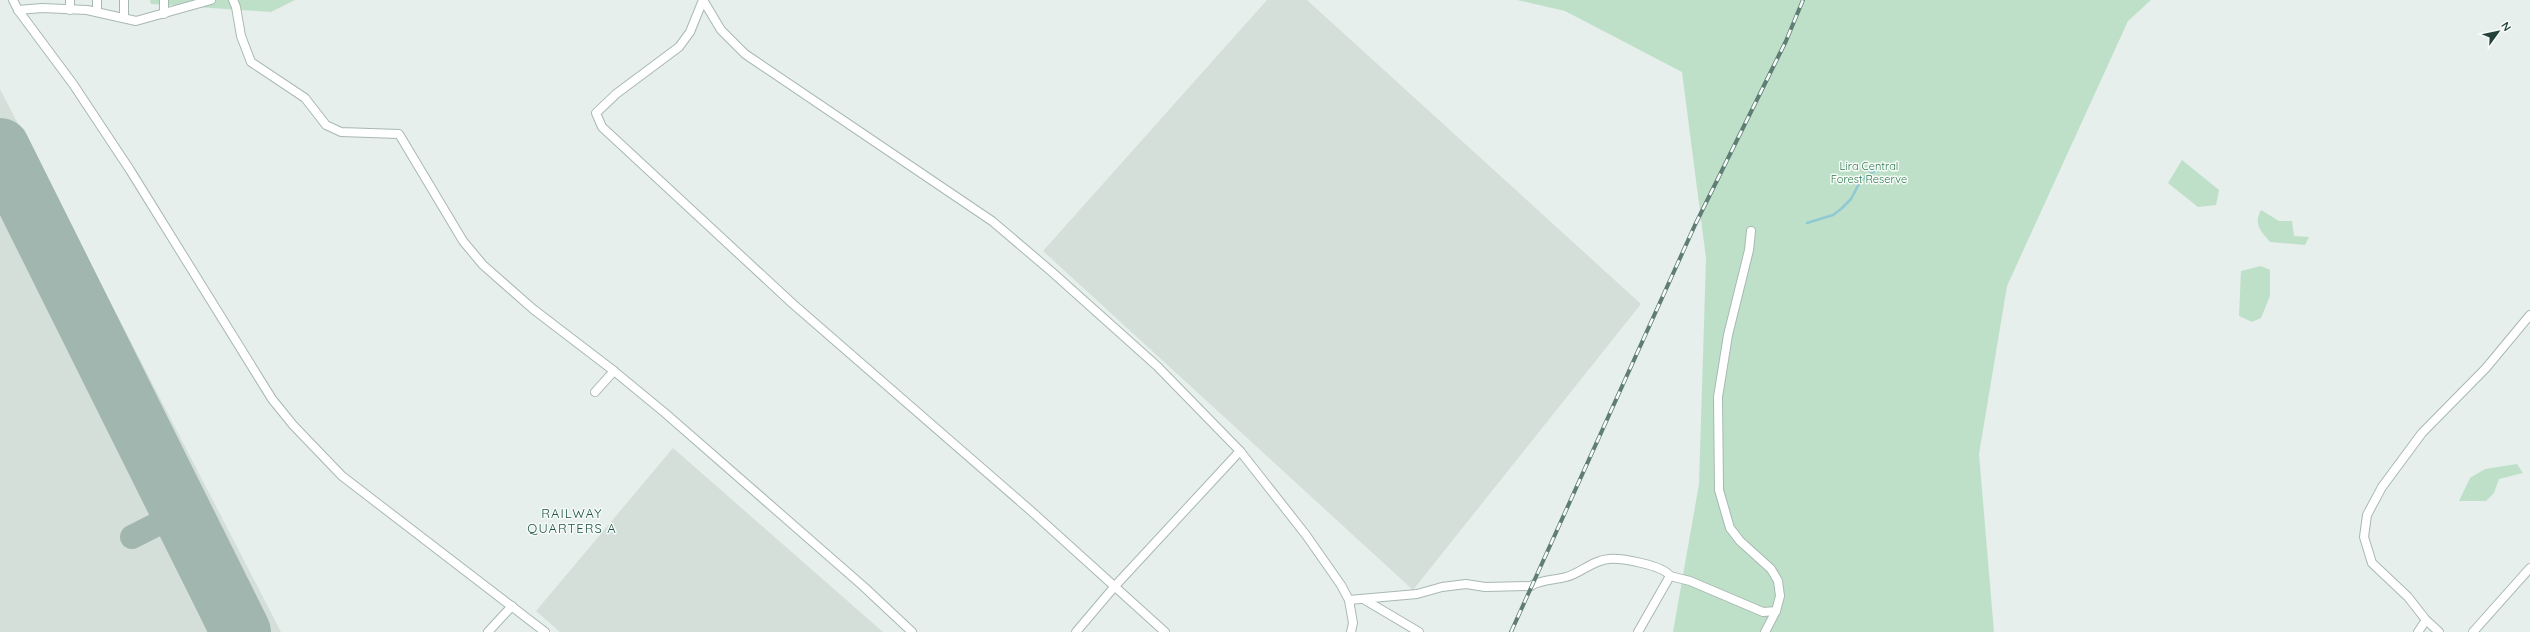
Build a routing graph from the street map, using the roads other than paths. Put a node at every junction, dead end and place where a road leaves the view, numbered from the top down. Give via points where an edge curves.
1 (14, 0) edge
2 (70, 0) edge
3 (97, 0) edge
4 (124, 0) edge
5 (164, 0) edge
6 (211, 0) edge
7 (233, 0) edge
8 (703, 0) edge
9 (42, 4) edge
10 (18, 10) junction
11 (70, 10) junction
12 (97, 12) junction
13 (164, 14) junction
14 (124, 18) junction
15 (1751, 231) dead end
16 (2530, 316) edge
17 (614, 371) junction
18 (595, 392) dead end
19 (1240, 451) junction
20 (2530, 568) edge
21 (1670, 576) junction
22 (1115, 586) junction
23 (1349, 600) junction
24 (1365, 600) junction
25 (512, 606) junction
26 (1776, 611) junction
27 (1763, 612) junction
28 (2426, 620) junction
29 (1767, 629) edge
30 (488, 632) edge
31 (545, 632) edge
32 (912, 632) edge
33 (1076, 632) edge
34 (1165, 632) edge
35 (1351, 632) edge
36 (1419, 632) edge
37 (1638, 632) edge
38 (2418, 632) edge
39 (2439, 632) edge
40 (2473, 632) edge

1 - 10 street
2 - 11 street
3 - 12 street
4 - 14 street
5 - 13 street
6 - 13 street
7 - 17 street via 241,36 251,62 305,98 326,125 336,130 399,134 474,255 533,309
8 - 19 street via 721,30 759,66 944,187 1011,237 1156,366
8 - 22 street via 690,32 679,47 616,94 596,113 602,127 787,299
9 - 10 street
9 - 11 street
10 - 25 street via 73,84 130,170 272,399 293,425 327,463 360,492
11 - 12 street
12 - 14 street
13 - 14 street via 136,21
15 - 26 street via 1748,257 1723,358 1718,397 1719,490 1730,528 1740,541 1771,569 1778,580 1780,596
16 - 28 street via 2486,368 2422,433 2382,487 2367,515 2364,537 2372,563 2408,597
17 - 18 street
17 - 32 street via 863,586
19 - 22 street
19 - 23 street via 1306,535
20 - 40 street
21 - 24 street via 1654,566 1609,559 1571,576 1537,582 1531,586 1485,587 1466,584 1417,594
21 - 27 street via 1690,581
21 - 37 street
22 - 33 street
22 - 34 street
23 - 24 street
23 - 35 street via 1353,623
24 - 36 street
25 - 30 street
25 - 31 street
26 - 27 street
26 - 29 street
27 - 29 street
28 - 38 street
28 - 39 street

